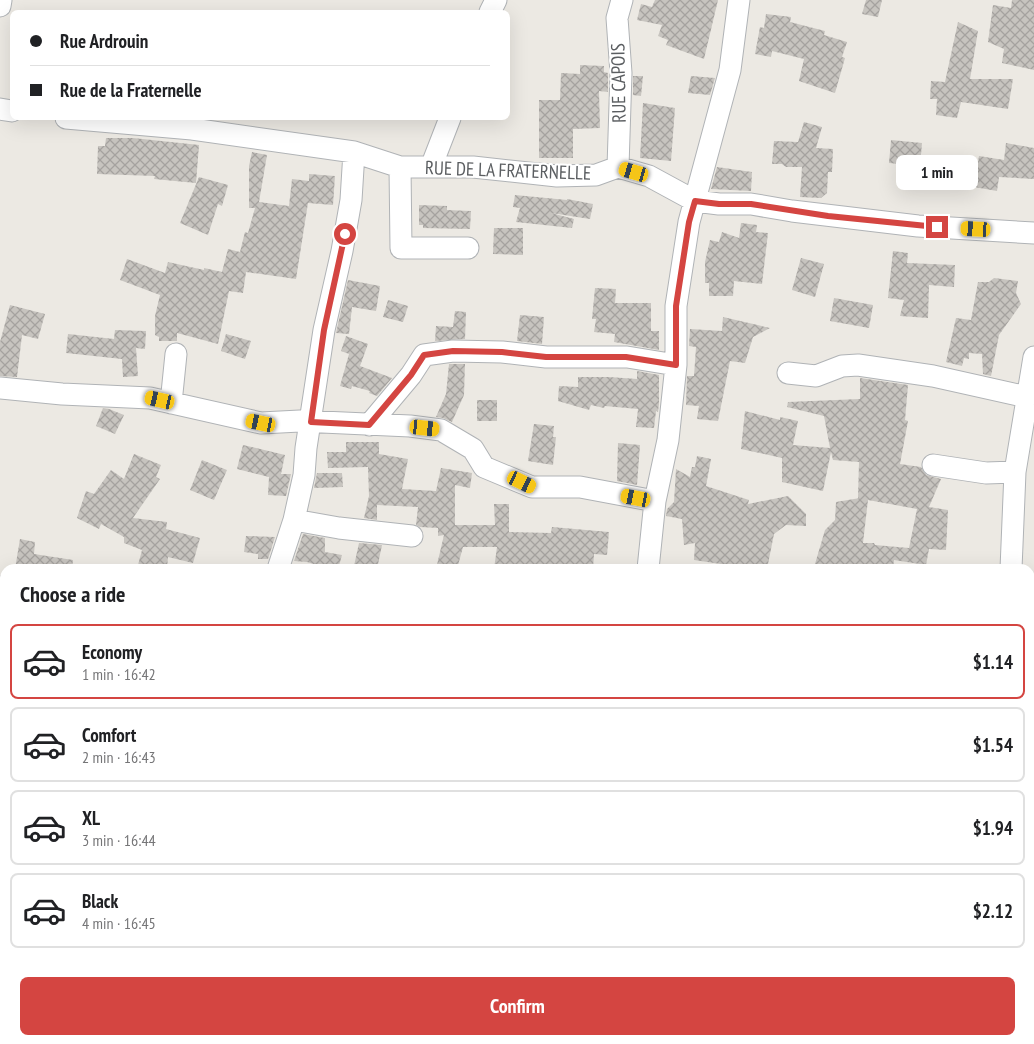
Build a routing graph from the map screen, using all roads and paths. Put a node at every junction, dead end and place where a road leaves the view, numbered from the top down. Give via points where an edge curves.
1 (0, 0) edge
2 (622, 0) edge
3 (739, 0) edge
4 (0, 6) edge
5 (123, 120) edge
6 (449, 120) edge
7 (152, 121) edge
8 (354, 152) junction
9 (400, 167) junction
10 (431, 167) junction
11 (618, 167) junction
12 (695, 201) junction
13 (1034, 233) edge
14 (468, 248) dead end
15 (176, 354) dead end
16 (1034, 358) edge
17 (676, 365) junction
18 (788, 372) dead end
19 (0, 388) edge
20 (1027, 397) junction
21 (171, 403) junction
22 (311, 422) junction
23 (369, 425) junction
24 (933, 465) dead end
25 (1015, 472) junction
26 (655, 501) junction
27 (294, 520) junction
28 (412, 536) dead end
29 (280, 564) edge
30 (649, 564) edge
31 (1011, 564) edge

1 - 4 street
2 - 11 street, RUE CAPOIS via 616,18 621,73
3 - 12 street via 730,70
5 - 7 street, RUE DE LA FRATERNELLE
6 - 10 street
7 - 8 street, RUE DE LA FRATERNELLE
8 - 9 street, RUE DE LA FRATERNELLE
8 - 22 street via 351,200 324,330
9 - 10 street, RUE DE LA FRATERNELLE
9 - 14 street via 401,248
10 - 11 street, RUE DE LA FRATERNELLE via 473,167 557,176 596,175
11 - 12 street, RUE DE LA FRATERNELLE via 649,176
12 - 13 street, RUE DE LA FRATERNELLE via 751,204 918,226
12 - 17 street via 676,306
15 - 21 street
16 - 20 street
17 - 23 street via 626,357 546,357 502,352 453,351 424,355
17 - 26 street via 668,440
18 - 20 street via 816,376 842,366 858,365 933,376
19 - 21 street via 150,398
20 - 25 street
21 - 22 street via 261,423
22 - 23 street
22 - 27 street
23 - 26 street via 441,430 473,450 484,467 532,487 580,487
24 - 25 street via 986,473
25 - 31 street
26 - 30 street
27 - 28 street
27 - 29 street

